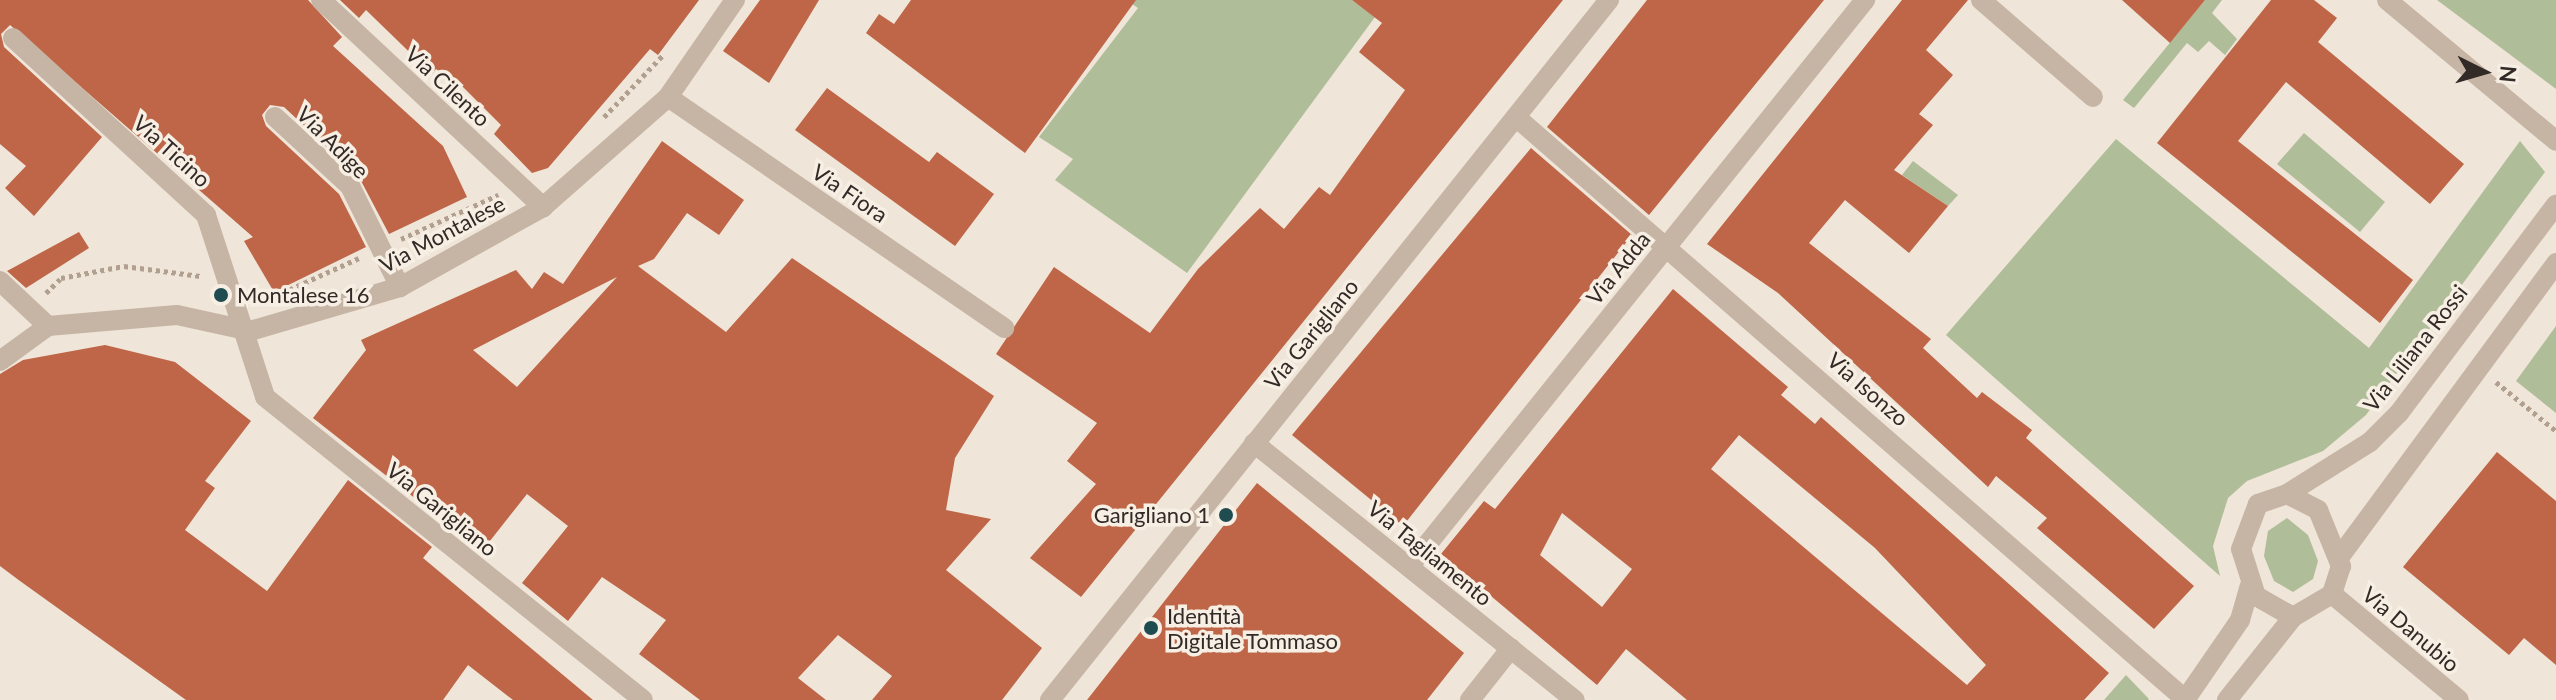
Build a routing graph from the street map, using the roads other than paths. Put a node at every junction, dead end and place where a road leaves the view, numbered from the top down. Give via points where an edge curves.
1 (321, 0) edge
2 (735, 0) edge
3 (1609, 0) edge
4 (1865, 0) edge
5 (1981, 0) edge
6 (2387, 0) edge
7 (13, 38) dead end
8 (668, 97) junction
9 (2093, 97) dead end
10 (275, 117) dead end
11 (1516, 117) junction
12 (2556, 141) edge
13 (2556, 205) edge
14 (543, 207) junction
15 (1667, 246) junction
16 (2556, 263) edge
17 (0, 281) edge
18 (400, 287) junction
19 (48, 326) junction
20 (1004, 328) dead end
21 (250, 331) junction
22 (0, 361) edge
23 (1254, 443) junction
24 (2287, 494) junction
25 (2341, 555) junction
26 (1409, 567) junction
27 (2250, 586) junction
28 (2332, 594) junction
29 (2293, 617) junction
30 (1511, 648) junction
31 (643, 700) edge
32 (1050, 700) edge
33 (1470, 700) edge
34 (1575, 700) edge
35 (2186, 700) edge
36 (2227, 700) edge
37 (2459, 700) edge

1 - 14 street, Via Cilento
2 - 8 street, Via Montalese
3 - 11 street, Via Garigliano
4 - 15 street, Via Adda
5 - 9 street
6 - 12 street
7 - 21 street, Via Ticino via 206,215
8 - 14 street, Via Montalese
8 - 20 street, Via Fiora
10 - 18 street, Via Adige via 350,186
11 - 15 street, Via Isonzo
11 - 23 street, Via Garigliano
13 - 24 street, Via Liliana Rossi via 2399,413 2370,442
14 - 18 street, Via Montalese
15 - 26 street, Via Adda
15 - 35 street, Via Isonzo
16 - 25 street
17 - 19 street
18 - 21 street, Via Montalese
19 - 21 street, Via Montalese via 177,315
19 - 22 street
21 - 31 street, Via Garigliano via 265,397
23 - 26 street, Via Tagliamento
23 - 32 street, Via Garigliano
24 - 25 street via 2318,510
24 - 27 street, Via Liliana Rossi via 2271,495 2247,519 2241,549
25 - 28 street
26 - 30 street, Via Tagliamento
27 - 29 street via 2268,607
27 - 35 street via 2240,620
28 - 29 street
28 - 37 street, Via Danubio
29 - 36 street
30 - 33 street
30 - 34 street, Via Tagliamento

